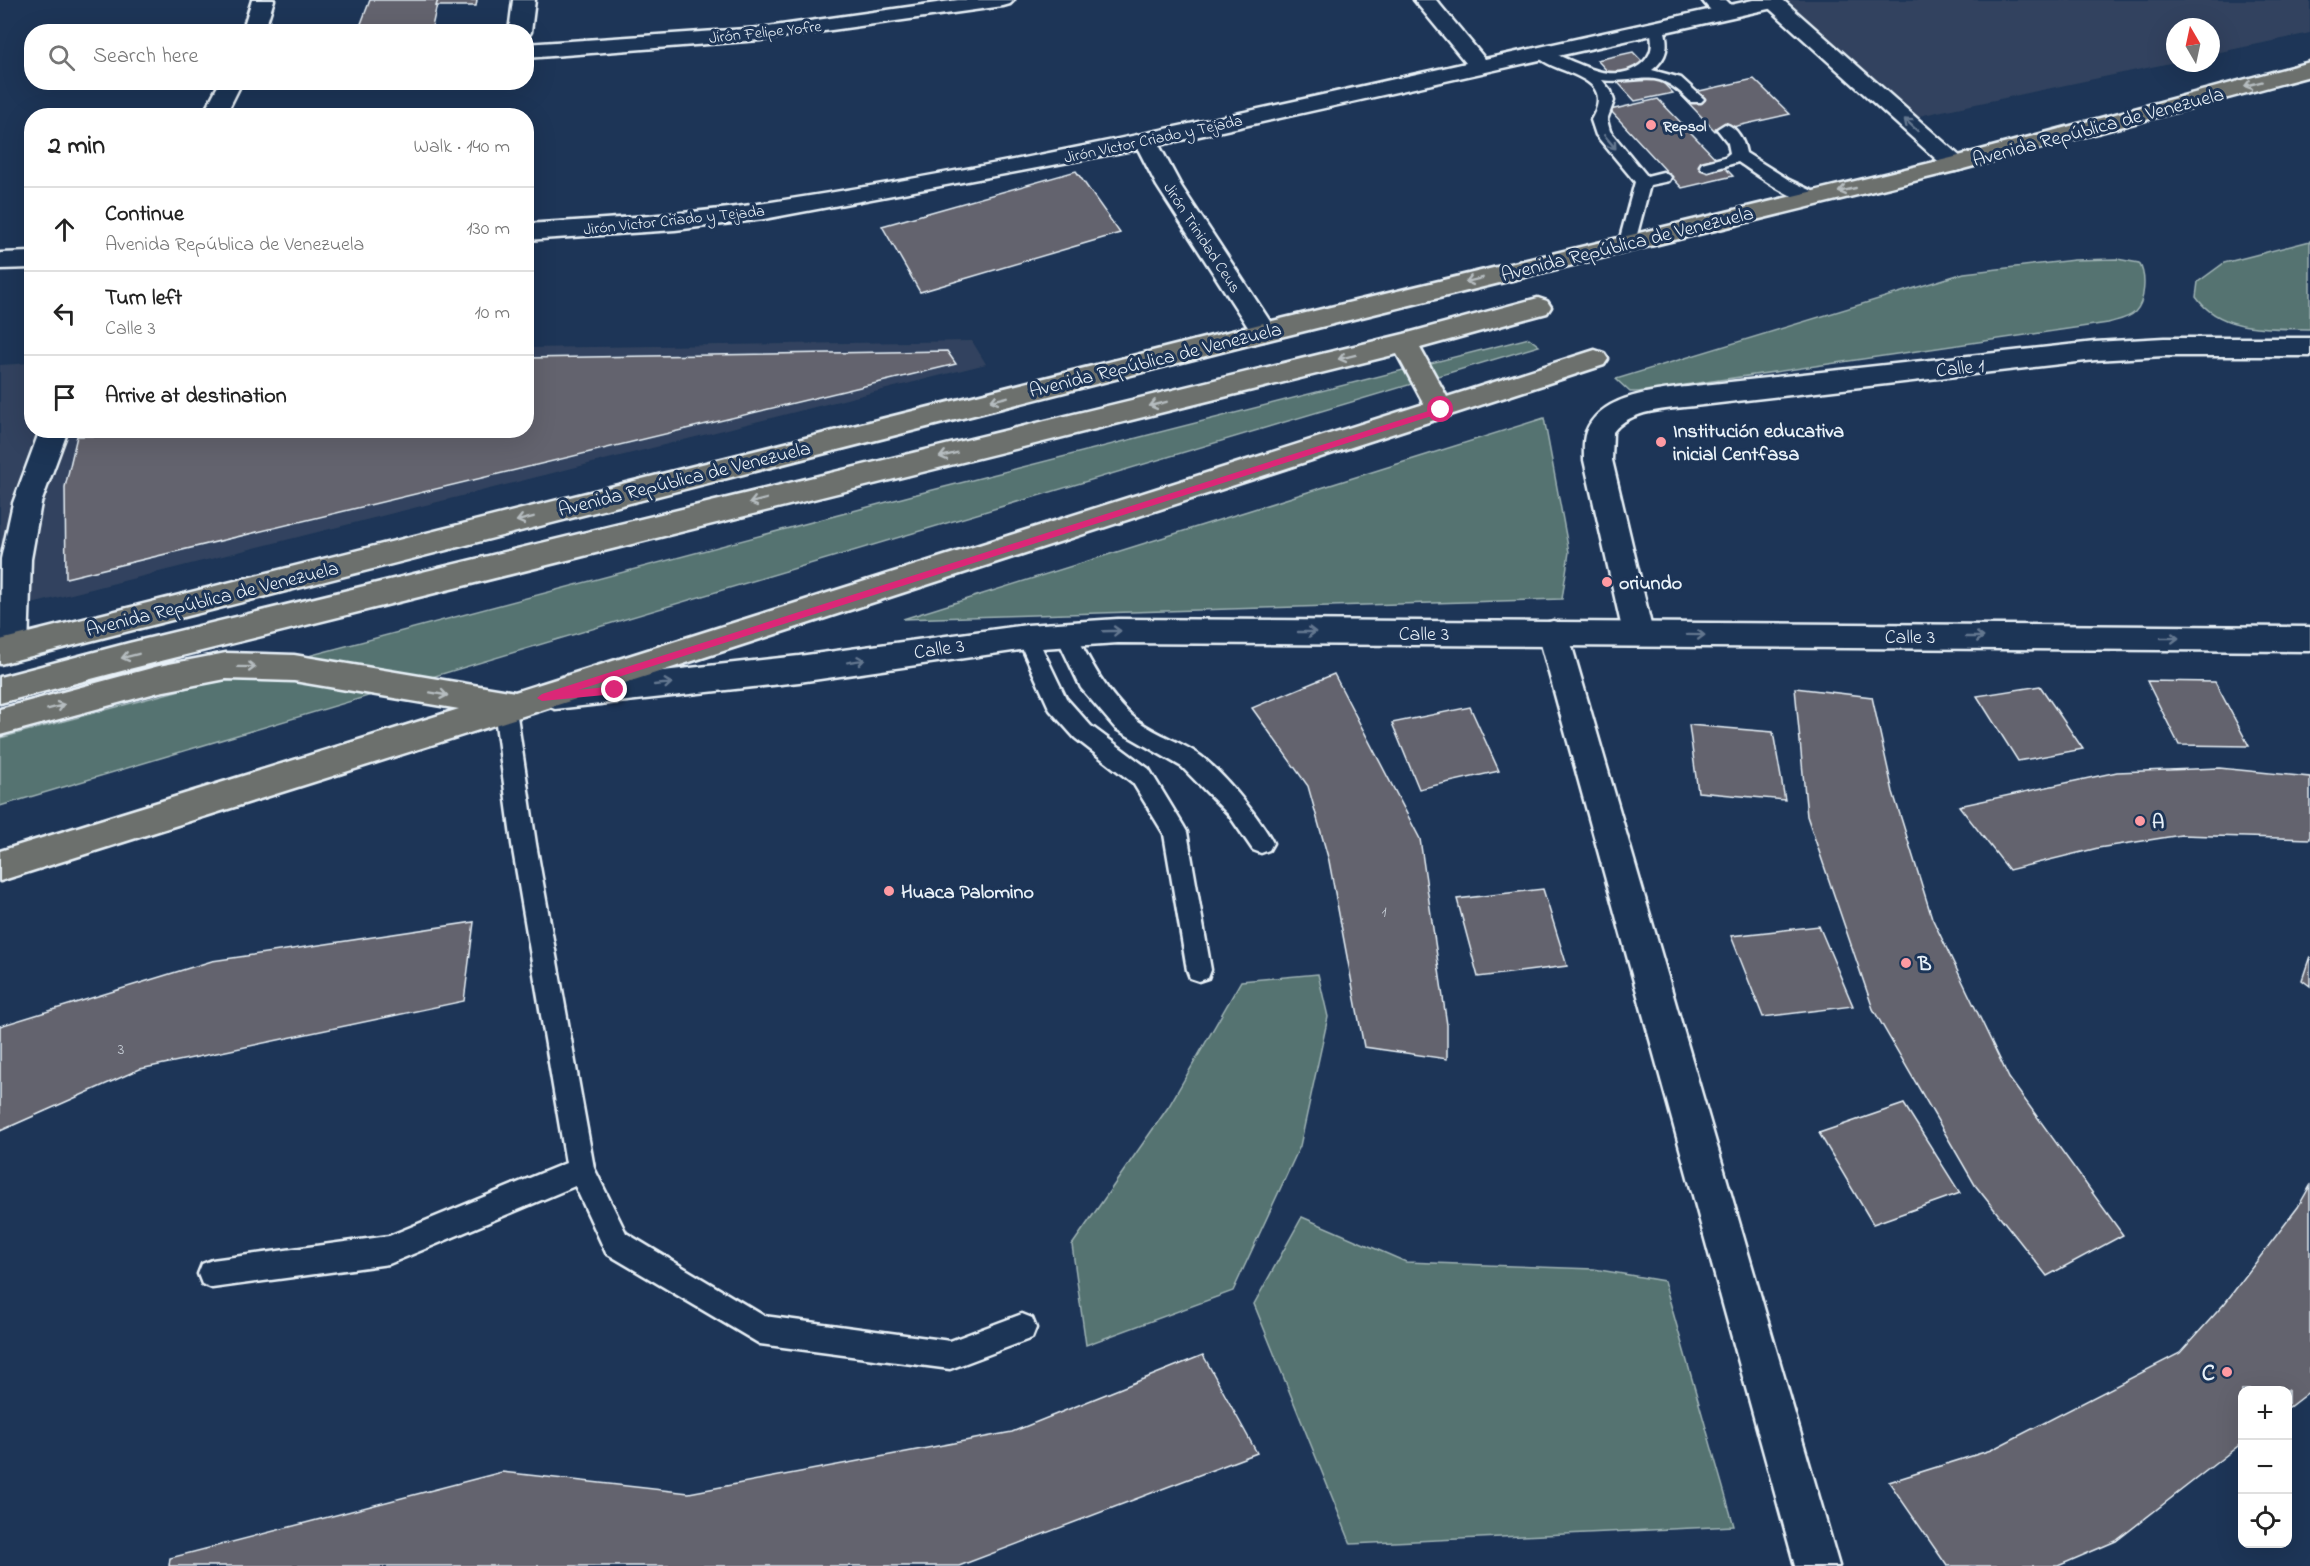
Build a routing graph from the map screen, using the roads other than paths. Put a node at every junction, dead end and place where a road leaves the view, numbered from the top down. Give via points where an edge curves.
1 (263, 0) edge
2 (524, 0) edge
3 (1003, 0) edge
4 (1425, 0) edge
5 (1772, 1) edge
6 (1720, 6) edge
7 (256, 24) edge
8 (521, 24) edge
9 (1657, 28) junction
10 (534, 50) edge
11 (1542, 54) junction
12 (1480, 67) junction
13 (2310, 69) edge
14 (1637, 73) junction
15 (1589, 75) junction
16 (227, 90) edge
17 (1696, 99) dead end
18 (217, 108) edge
19 (1725, 129) dead end
20 (1145, 141) junction
21 (1738, 155) junction
22 (1955, 164) junction
23 (1708, 166) dead end
24 (1663, 177) dead end
25 (1643, 182) junction
26 (1813, 198) junction
27 (534, 231) edge
28 (1627, 242) junction
29 (24, 260) edge
30 (0, 261) edge
31 (1538, 307) dead end
32 (1263, 332) junction
33 (1404, 343) junction
34 (2310, 347) edge
35 (1595, 359) dead end
36 (1214, 390) junction
37 (1441, 410) junction
38 (51, 438) edge
39 (1065, 633) junction
40 (1553, 633) junction
41 (1638, 633) junction
42 (1027, 637) junction
43 (2310, 639) edge
44 (7, 650) edge
45 (0, 690) edge
46 (523, 703) junction
47 (0, 722) edge
48 (1261, 843) dead end
49 (0, 866) edge
50 (1199, 970) dead end
51 (581, 1170) junction
52 (212, 1274) dead end
53 (1022, 1328) dead end
54 (1816, 1566) edge

1 - 7 street
2 - 8 street
3 - 10 street, Jirón Felipe Yofre via 760,34
4 - 12 street
5 - 6 street, Jirón Victor Criado y Tejada
22 -> 5 street
6 - 9 street, Jirón Victor Criado y Tejada
9 - 11 street, Jirón Victor Criado y Tejada
9 - 14 lane via 1661,45 1654,62
11 - 12 street, Jirón Victor Criado y Tejada
11 - 15 lane
12 - 20 street, Jirón Victor Criado y Tejada
13 -> 22 main road, Avenida República de Venezuela
14 - 15 lane
14 - 17 lane via 1661,74 1678,80
15 -> 25 lane via 1607,98 1607,107 1599,120 1602,132
16 - 18 street
19 - 21 lane via 1736,142
20 - 27 street, Jirón Victor Criado y Tejada via 764,210 675,222
20 - 32 street, Jirón Trinidad Ceus via 1169,186
21 - 23 lane
21 - 26 lane
22 -> 26 main road, Avenida República de Venezuela
24 - 25 lane
25 - 28 lane
26 - 28 main road, Avenida República de Venezuela
28 -> 32 main road, Avenida República de Venezuela
29 - 30 street
31 - 33 main road, Avenida República de Venezuela
32 - 36 main road via 1258,352
32 -> 44 main road, Avenida República de Venezuela
33 -> 36 main road, Avenida República de Venezuela
33 - 37 main road
34 - 41 street, Calle 1 via 2095,351 1694,396 1648,403 1614,414 1600,431 1598,460
35 - 37 main road
36 -> 45 main road, Avenida República de Venezuela
37 - 46 main road
38 - 44 street via 27,503
39 -> 40 street, Calle 3
39 - 42 street, Calle 3
39 - 48 lane via 1089,682 1124,723 1190,760 1236,808
40 - 41 street, Calle 3
40 - 54 street
41 -> 43 street, Calle 3
46 -> 42 street, Calle 3
42 - 50 lane via 1058,704 1083,732 1141,776 1175,832
47 -> 46 main road via 159,679 226,666 294,668 478,701
46 - 49 main road
46 - 51 lane via 524,844
51 - 52 lane via 389,1250
51 - 53 lane via 616,1243 760,1330 950,1355

